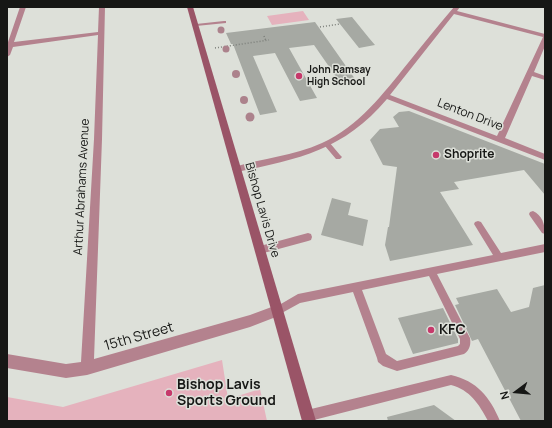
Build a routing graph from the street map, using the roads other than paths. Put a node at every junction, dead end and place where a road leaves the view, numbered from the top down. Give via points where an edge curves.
1 (23, 7) edge
2 (102, 7) edge
3 (190, 7) edge
4 (455, 9) edge
5 (224, 22) dead end
6 (196, 25) junction
7 (101, 33) junction
8 (545, 38) edge
9 (10, 45) junction
10 (7, 55) edge
11 (529, 73) junction
12 (545, 78) edge
13 (386, 96) junction
14 (500, 139) junction
15 (327, 144) junction
16 (338, 157) dead end
17 (545, 157) edge
18 (237, 169) junction
19 (532, 214) dead end
20 (478, 224) dead end
21 (545, 230) edge
22 (308, 237) dead end
23 (545, 248) edge
24 (260, 250) junction
25 (499, 257) junction
26 (431, 272) junction
27 (356, 287) junction
28 (277, 311) junction
29 (7, 361) edge
30 (87, 368) junction
31 (308, 418) edge
32 (494, 421) edge

1 - 9 street
2 - 7 street, Arthur Abrahams Avenue
3 - 6 street, Bishop Lavis Drive
4 - 8 street
4 - 13 street
5 - 6 lane
6 - 18 street, Bishop Lavis Drive
7 - 9 street
7 - 30 street, Arthur Abrahams Avenue
8 - 11 street
9 - 10 street
11 - 12 street
11 - 14 street
13 - 14 street, Lenton Drive
13 - 15 street via 356,126
14 - 17 street, Lenton Drive
15 - 16 lane
15 - 18 street via 292,156
18 - 24 street, Bishop Lavis Drive
19 - 21 lane
20 - 25 lane
22 - 24 lane
23 - 25 lane
24 - 28 street, Bishop Lavis Drive
25 - 26 lane
26 - 27 lane
26 - 27 lane via 465,338 464,349 397,366 382,358
27 - 28 lane via 298,298
28 - 30 street, 15th Street
28 - 31 street, Bishop Lavis Drive
29 - 30 street, 15th Street via 52,370
31 - 32 lane via 451,380 473,389 486,405

